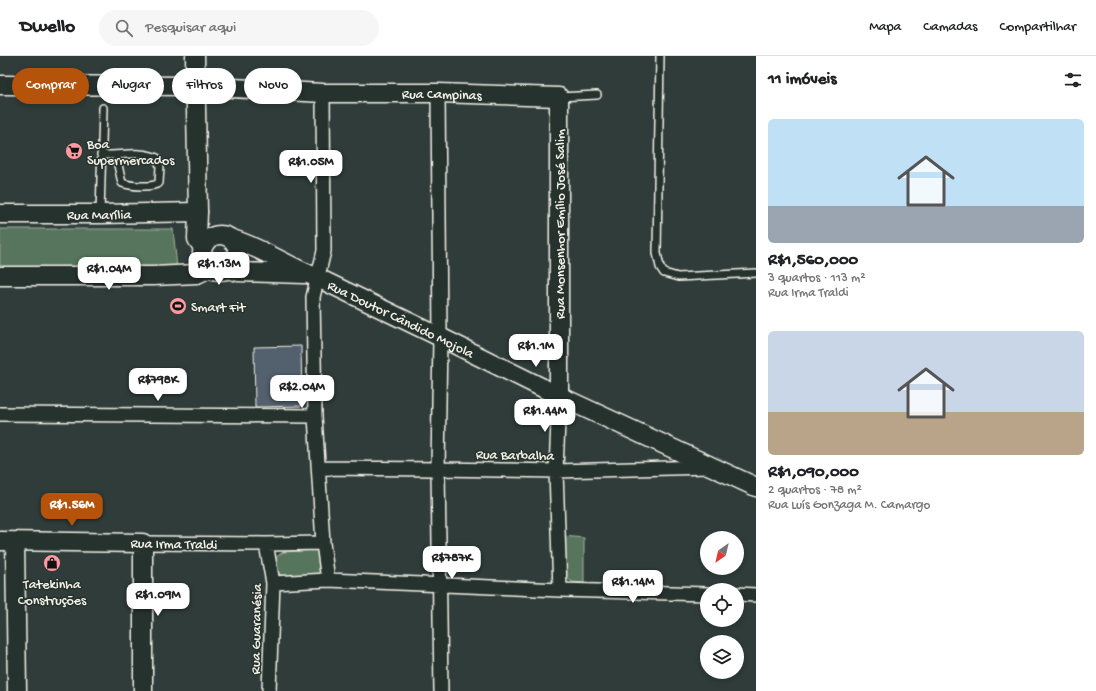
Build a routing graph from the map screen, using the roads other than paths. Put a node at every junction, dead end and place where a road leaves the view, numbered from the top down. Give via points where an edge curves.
1 (195, 56) edge
2 (660, 56) edge
3 (195, 68) edge
4 (0, 85) edge
5 (172, 86) edge
6 (236, 88) edge
7 (323, 93) junction
8 (438, 93) junction
9 (596, 94) dead end
10 (559, 97) junction
11 (195, 104) edge
12 (103, 108) dead end
13 (101, 155) junction
14 (116, 156) junction
15 (198, 212) junction
16 (0, 214) edge
17 (100, 214) junction
18 (227, 237) junction
19 (203, 247) junction
20 (210, 268) junction
21 (228, 268) junction
22 (756, 273) edge
23 (0, 276) edge
24 (313, 276) junction
25 (440, 337) junction
26 (559, 396) junction
27 (0, 414) edge
28 (315, 416) junction
29 (710, 467) junction
30 (319, 468) junction
31 (438, 468) junction
32 (556, 471) junction
33 (756, 487) edge
34 (7, 541) edge
35 (143, 543) junction
36 (323, 543) junction
37 (266, 544) junction
38 (328, 580) junction
39 (273, 583) junction
40 (439, 585) junction
41 (560, 590) junction
42 (700, 594) edge
43 (744, 594) edge
44 (756, 595) edge
45 (17, 691) edge
46 (143, 691) edge
47 (270, 691) edge
48 (441, 691) edge

1 - 3 street
2 - 22 lane via 657,253 660,267 664,273 678,276
4 - 5 street, Rua Campinas
6 - 7 street, Rua Campinas
7 - 8 street, Rua Campinas
7 - 24 street via 324,251
8 - 10 street, Rua Campinas
8 - 25 street
9 - 10 lane, Rua Campinas
10 - 26 street, Rua Monsenhor Emílio José Salim
11 - 15 street
12 - 13 lane
13 - 14 lane
13 - 17 lane
14 - 14 lane via 146,154 158,158 159,182 153,185 122,183
15 - 17 street, Rua Marília
15 - 18 street, Rua Doutor Cândido Mojola
15 - 19 street via 197,239
16 - 17 street, Rua Marília
18 - 19 street via 218,235 208,239
18 - 21 street via 236,244 238,255
18 - 24 street, Rua Doutor Cândido Mojola via 248,244
19 - 20 street via 202,255
20 - 21 street, Rua Doutor Cândido Mojola via 219,271
20 - 23 street via 190,275
21 - 24 street, Rua Doutor Cândido Mojola via 239,272
24 - 25 street, Rua Doutor Cândido Mojola
24 - 28 street
25 - 26 street, Rua Doutor Cândido Mojola
25 - 31 street
26 - 29 street, Rua Doutor Cândido Mojola
26 - 32 street, Rua Monsenhor Emílio José Salim
27 - 28 street
28 - 30 street
29 - 32 street, Rua Barbalha
29 - 33 street, Rua Doutor Cândido Mojola
30 - 31 street, Rua Barbalha
30 - 36 street
31 - 32 street, Rua Barbalha
31 - 40 street
32 - 41 street, Rua Monsenhor Emílio José Salim
34 - 35 street, Rua Irma Traldi
34 - 45 street
35 - 37 street, Rua Irma Traldi
35 - 46 street
36 - 37 street, Rua Irma Traldi
36 - 38 street
37 - 39 street, Rua Guaranésia
38 - 39 street
38 - 40 street
39 - 47 street, Rua Guaranésia
40 - 41 street
40 - 48 street
41 - 42 street
43 - 44 street

